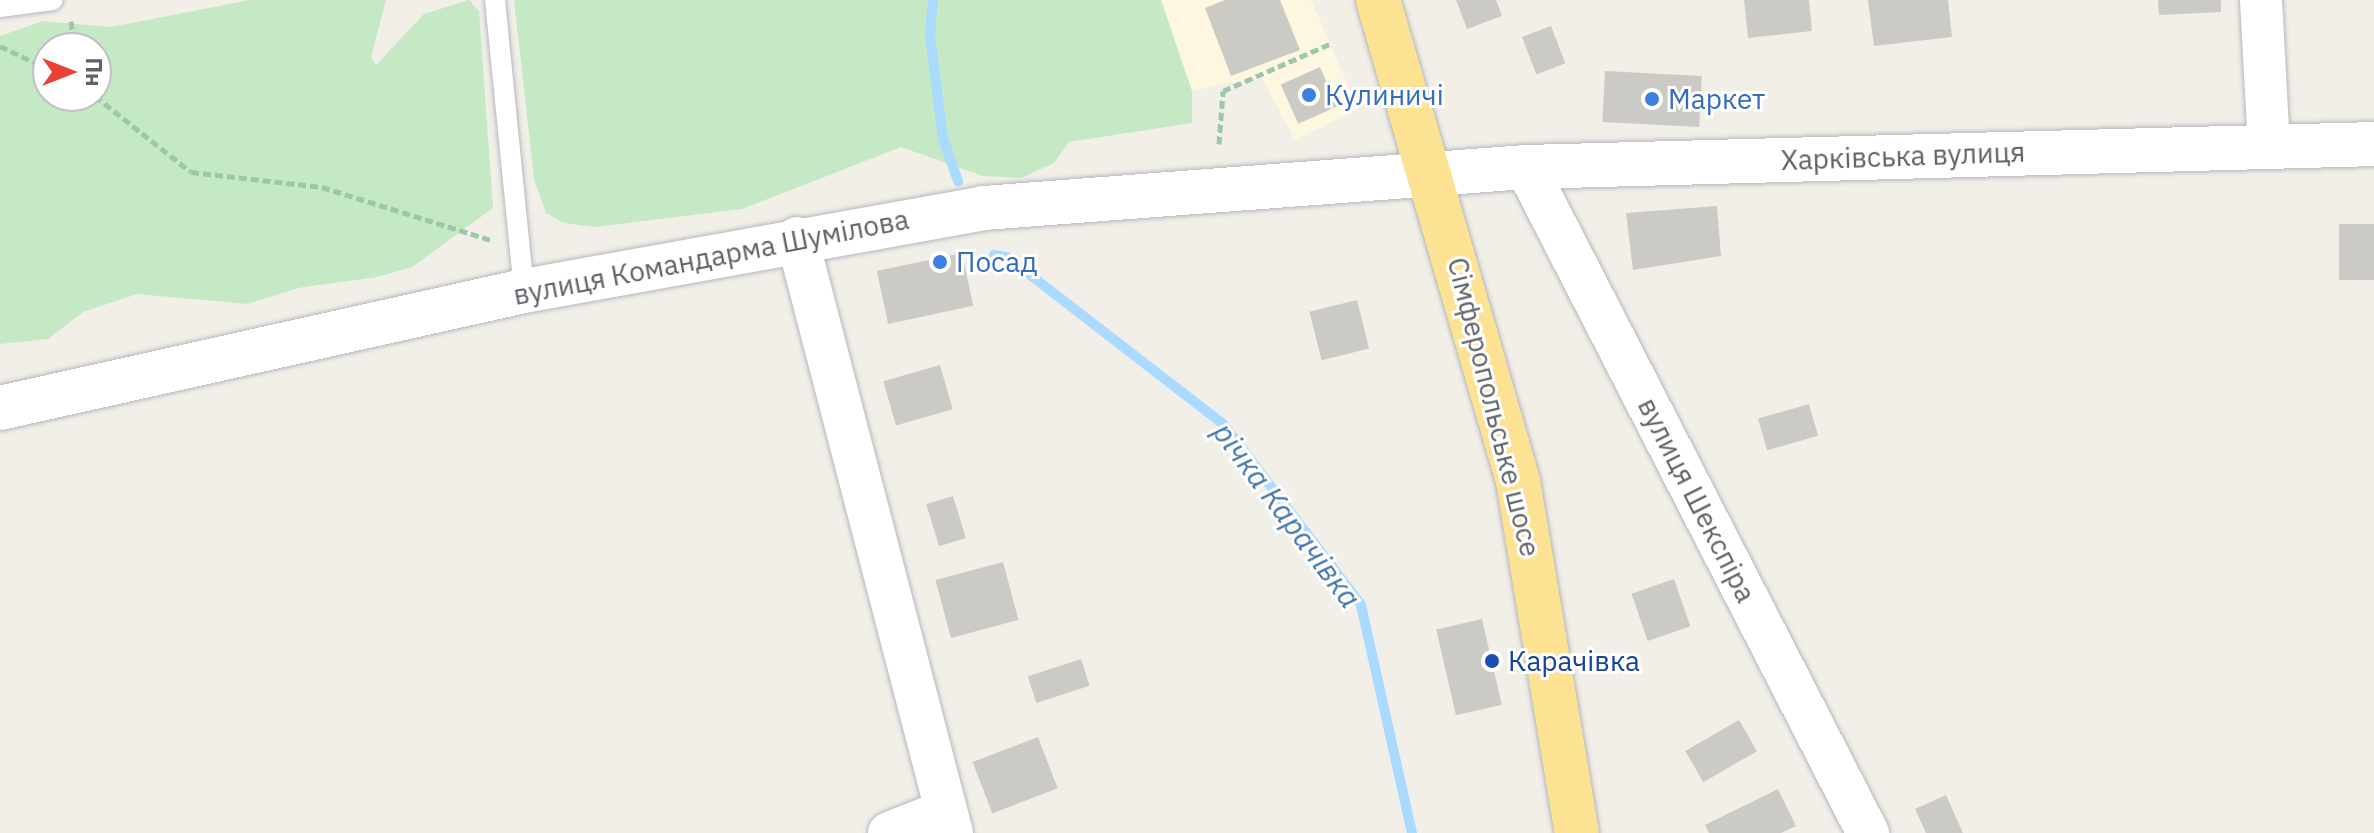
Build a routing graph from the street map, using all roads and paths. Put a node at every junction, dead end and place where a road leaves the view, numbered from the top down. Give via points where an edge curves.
1 (495, 0) edge
2 (1378, 0) edge
3 (2261, 0) edge
4 (61, 6) edge
5 (0, 7) edge
6 (70, 32) edge
7 (1332, 43) dead end
8 (0, 46) edge
9 (32, 61) edge
10 (112, 109) edge
11 (1219, 144) dead end
12 (2374, 144) edge
13 (2269, 146) junction
14 (1526, 167) junction
15 (1433, 172) junction
16 (797, 238) junction
17 (520, 248) junction
18 (524, 291) junction
19 (0, 408) edge
20 (947, 822) edge
21 (889, 833) edge
22 (1577, 833) edge
23 (1868, 833) edge

1 - 17 lane
2 - 15 highway, Сімферопольське шосе
3 - 13 street
4 - 5 lane
4 - 6 path
7 - 11 path via 1223,91
8 - 9 path
10 - 17 path via 191,172 322,187
12 - 13 street, Харківська вулиця
13 - 14 street, Харківська вулиця
14 - 15 street, Харківська вулиця
14 - 23 street, вулиця Шекспіра
15 - 16 street, вулиця Командарма Шумілова via 984,208
15 - 22 highway, Сімферопольське шосе via 1529,531
16 - 18 street, вулиця Командарма Шумілова
16 - 20 street
17 - 18 lane
18 - 19 street, вулиця Командарма Шумілова
20 - 21 street

